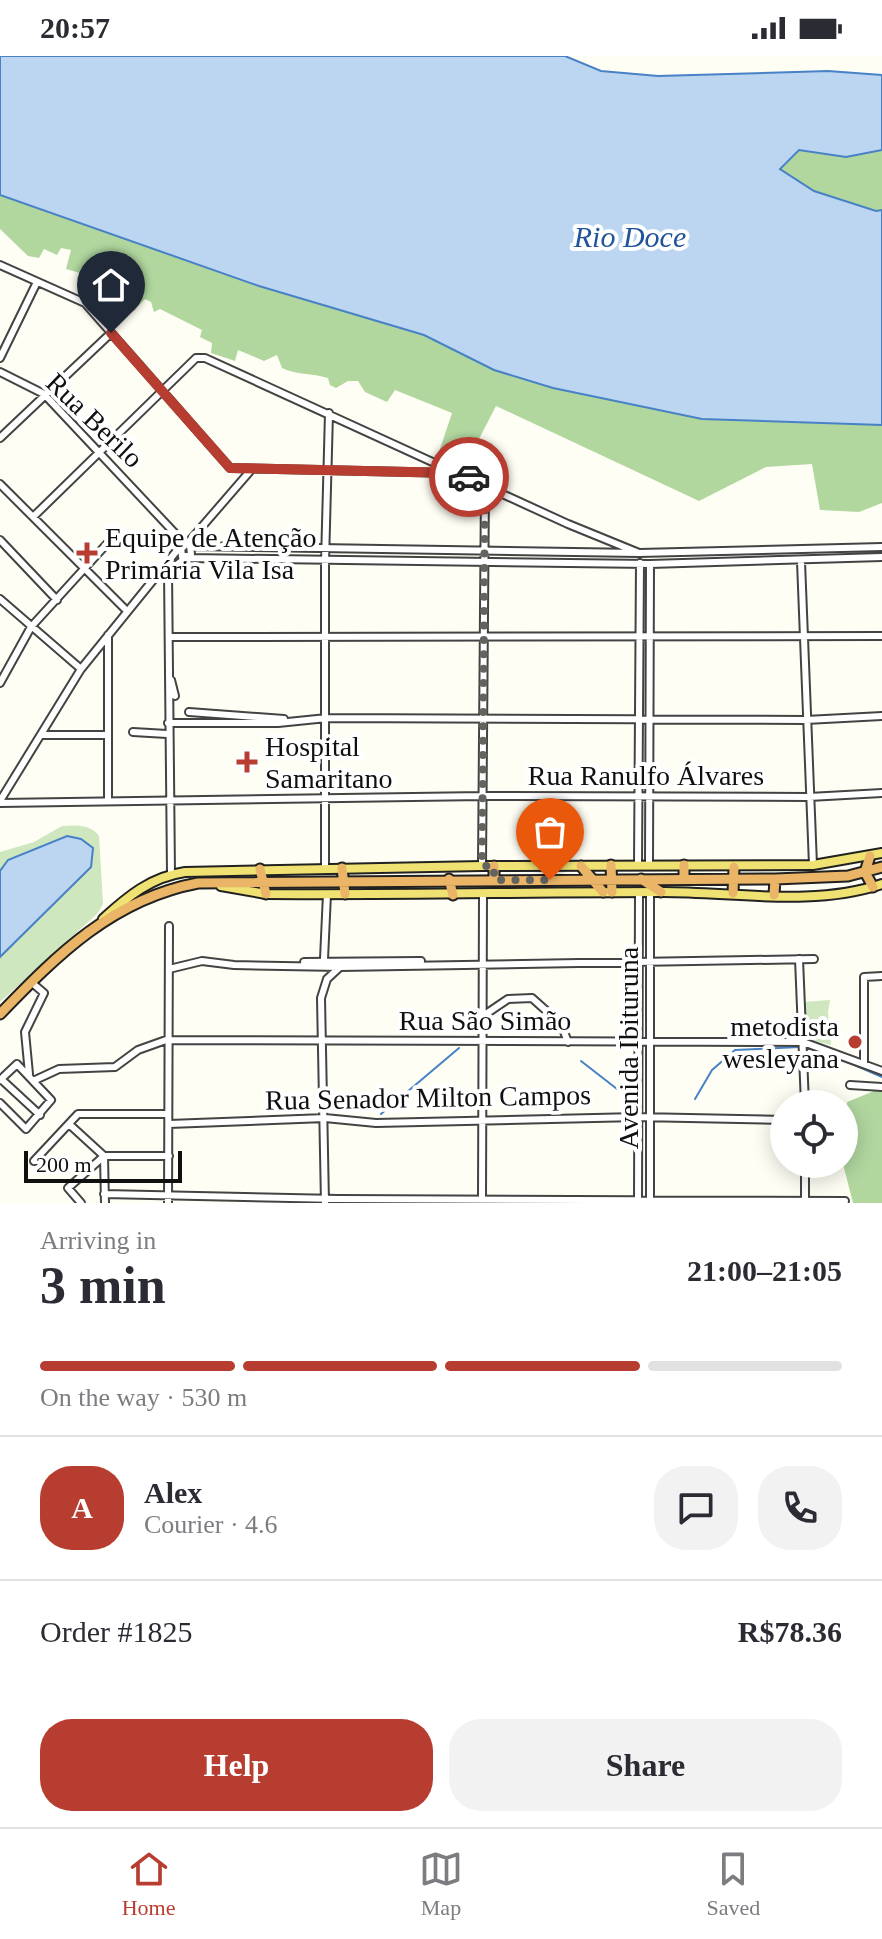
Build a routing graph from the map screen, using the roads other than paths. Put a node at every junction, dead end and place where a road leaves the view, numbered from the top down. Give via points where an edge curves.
1 (0, 265) edge
2 (37, 282) junction
3 (111, 333) junction
4 (0, 358) edge
5 (0, 372) edge
6 (161, 391) junction
7 (44, 394) junction
8 (329, 413) junction
9 (0, 438) edge
10 (99, 451) junction
11 (251, 469) junction
12 (326, 472) junction
13 (455, 473) junction
14 (0, 484) edge
15 (485, 485) junction
16 (8, 492) junction
17 (0, 499) edge
18 (33, 517) junction
19 (596, 535) junction
20 (114, 536) dead end
21 (0, 540) edge
22 (185, 546) junction
23 (882, 547) edge
24 (253, 549) junction
25 (325, 551) junction
26 (485, 551) junction
27 (592, 551) junction
28 (708, 551) junction
29 (639, 553) junction
30 (882, 557) edge
31 (186, 558) junction
32 (253, 561) junction
33 (325, 562) junction
34 (709, 562) junction
35 (801, 562) junction
36 (485, 563) junction
37 (640, 563) junction
38 (650, 564) junction
39 (85, 568) junction
40 (168, 571) junction
41 (154, 581) junction
42 (0, 599) edge
43 (57, 600) junction
44 (127, 611) junction
45 (31, 627) junction
46 (108, 635) junction
47 (804, 636) junction
48 (882, 636) edge
49 (169, 637) junction
50 (326, 638) junction
51 (483, 638) junction
52 (641, 638) junction
53 (650, 638) junction
54 (169, 665) junction
55 (81, 669) junction
56 (0, 683) edge
57 (175, 696) dead end
58 (189, 712) dead end
59 (882, 716) edge
60 (641, 717) junction
61 (650, 717) junction
62 (327, 718) junction
63 (483, 718) junction
64 (291, 720) junction
65 (806, 720) junction
66 (168, 723) junction
67 (133, 732) dead end
68 (167, 734) junction
69 (42, 735) junction
70 (106, 735) junction
71 (882, 793) edge
72 (483, 796) junction
73 (809, 797) junction
74 (325, 798) junction
75 (640, 798) junction
76 (651, 798) junction
77 (170, 799) junction
78 (108, 800) junction
79 (0, 802) edge
80 (882, 853) edge
81 (870, 856) junction
82 (550, 865) junction
83 (611, 865) junction
84 (638, 865) junction
85 (649, 865) junction
86 (684, 865) junction
87 (813, 865) junction
88 (482, 866) junction
89 (494, 866) junction
90 (581, 866) junction
91 (734, 867) junction
92 (882, 867) edge
93 (325, 868) junction
94 (342, 868) junction
95 (260, 869) junction
96 (865, 872) junction
97 (171, 874) junction
98 (449, 879) junction
99 (594, 879) junction
100 (611, 879) junction
101 (641, 879) junction
102 (684, 879) junction
103 (733, 879) junction
104 (775, 879) junction
105 (262, 880) junction
106 (494, 880) junction
107 (550, 880) junction
108 (342, 881) junction
109 (213, 882) junction
110 (878, 885) edge
111 (607, 892) junction
112 (650, 892) junction
113 (661, 892) junction
114 (639, 893) junction
115 (733, 893) junction
116 (266, 894) junction
117 (327, 894) junction
118 (345, 894) junction
119 (453, 895) junction
120 (483, 895) junction
121 (774, 895) junction
122 (102, 920) junction
123 (169, 926) dead end
124 (324, 959) junction
125 (799, 959) junction
126 (814, 959) dead end
127 (481, 962) junction
128 (638, 962) junction
129 (650, 963) junction
130 (451, 964) junction
131 (281, 965) junction
132 (340, 967) junction
133 (169, 969) junction
134 (882, 976) edge
135 (31, 982) junction
136 (0, 1014) edge
137 (483, 1016) junction
138 (166, 1040) junction
139 (483, 1040) junction
140 (324, 1041) junction
141 (639, 1041) junction
142 (568, 1042) junction
143 (650, 1042) junction
144 (803, 1042) junction
145 (864, 1064) junction
146 (882, 1071) edge
147 (1, 1079) edge
148 (32, 1079) junction
149 (850, 1085) dead end
150 (882, 1087) edge
151 (805, 1090) edge
152 (0, 1103) edge
153 (168, 1114) junction
154 (40, 1115) junction
155 (638, 1117) junction
156 (651, 1117) junction
157 (325, 1118) junction
158 (483, 1119) junction
159 (770, 1120) edge
160 (69, 1124) junction
161 (169, 1124) junction
162 (104, 1156) junction
163 (169, 1156) junction
164 (34, 1161) dead end
165 (805, 1178) edge
166 (104, 1194) junction
167 (168, 1199) edge
168 (326, 1201) edge
169 (482, 1201) edge
170 (845, 1201) edge
171 (638, 1202) edge
172 (650, 1202) edge
173 (81, 1203) edge
174 (105, 1203) edge
175 (790, 1203) edge
176 (805, 1203) edge

1 - 2 street
2 - 3 street via 85,303
2 - 4 street
3 - 6 street
3 - 7 street
5 - 7 street, Rua Berilo
6 - 8 street via 196,358 205,358
6 - 10 street
6 - 11 street via 223,464
7 - 9 street
7 - 10 street, Rua Berilo
8 - 12 street
8 - 13 street
10 - 18 street
10 - 22 street, Rua Berilo
11 - 12 street
11 - 22 street
12 - 13 street
12 - 25 street
13 - 15 street
14 - 16 street
15 - 19 street
15 - 26 street
16 - 17 street
16 - 18 street
18 - 39 street
19 - 27 street
19 - 29 street
20 - 39 street
21 - 43 street
22 - 24 street
22 - 31 street, Rua Berilo via 180,555
22 - 31 street via 192,552
22 - 41 street via 163,564
23 - 28 street
24 - 25 street
24 - 32 street
25 - 26 street
25 - 33 street
26 - 27 street
26 - 36 street
27 - 29 street
28 - 29 street
28 - 34 street
30 - 35 street
31 - 32 street
31 - 40 street
32 - 33 street
33 - 36 street
33 - 50 street
34 - 35 street
34 - 38 street
35 - 47 street
36 - 37 street
36 - 51 street
37 - 38 street
37 - 52 street
38 - 53 street
39 - 43 street
39 - 44 street
40 - 41 street
40 - 49 street
41 - 44 street
42 - 45 street
43 - 45 street
44 - 46 street
45 - 55 street
45 - 56 street
46 - 55 street
46 - 70 street
47 - 48 street
47 - 53 street
47 - 65 street
49 - 50 street
49 - 54 street
50 - 51 street
50 - 62 street
51 - 52 street
51 - 63 street
52 - 53 street
52 - 60 street
53 - 61 street
54 - 57 street
54 - 66 street
55 - 69 street
58 - 64 street
59 - 65 street
60 - 61 street
60 - 63 street
60 - 75 street
61 - 65 street
61 - 76 street
62 - 63 street
62 - 64 street
62 - 74 street
63 - 72 street
64 - 66 street
65 - 73 street
66 - 68 street
67 - 68 street
68 - 77 street
69 - 70 street
69 - 79 street
70 - 78 street
71 - 73 street, Rua Ranulfo Álvares
72 - 74 street, Rua Ranulfo Álvares
72 - 75 street, Rua Ranulfo Álvares
72 - 88 street
73 - 76 street, Rua Ranulfo Álvares
73 - 87 street
74 - 77 street, Rua Ranulfo Álvares
74 - 93 street
75 - 76 street, Rua Ranulfo Álvares
75 - 84 street
76 - 85 street
77 - 78 street, Rua Ranulfo Álvares
77 - 97 street
78 - 79 street, Rua Ranulfo Álvares
80 - 81 main road
81 - 87 main road
81 - 96 highway
82 - 89 main road
82 - 90 main road
82 - 107 highway
83 - 84 main road
83 - 90 main road
83 - 100 highway
84 - 85 main road
85 - 86 main road
86 - 91 main road
86 - 102 highway
87 - 91 main road
88 - 89 main road
88 - 94 main road
89 - 106 highway
90 - 99 highway
91 - 103 highway
92 - 96 highway
93 - 94 main road
93 - 95 main road
94 - 108 highway
95 - 97 main road
95 - 105 highway
96 - 104 highway
96 - 110 highway
97 - 122 main road via 127,897
98 - 106 highway
98 - 108 highway
98 - 119 highway
99 - 100 highway
99 - 107 highway
99 - 111 highway
100 - 101 highway
100 - 111 highway
101 - 102 highway
101 - 113 highway
102 - 103 highway
103 - 104 highway
103 - 115 highway
104 - 121 highway
105 - 108 highway
105 - 109 highway
105 - 116 highway
106 - 107 highway
108 - 118 highway
109 - 116 main road
109 - 122 highway via 160,892
110 - 121 main road via 824,895
111 - 114 main road
111 - 120 main road
112 - 113 main road
112 - 114 main road
112 - 129 street, Avenida Ibituruna
113 - 115 main road
114 - 128 street, Avenida Ibituruna
115 - 121 main road
116 - 117 main road
117 - 118 main road
117 - 124 street
118 - 119 main road
119 - 120 main road
120 - 127 street
122 - 135 highway
123 - 133 street
124 - 130 street
124 - 131 street
125 - 126 street
125 - 129 street
125 - 144 street
127 - 128 street
127 - 130 street
127 - 137 street
128 - 129 street
128 - 141 street, Avenida Ibituruna
129 - 143 street, Avenida Ibituruna
130 - 132 street
131 - 132 street
131 - 133 street via 202,961
132 - 140 street via 322,988
133 - 138 street
134 - 145 street via 864,977
135 - 136 highway
135 - 148 street via 44,993 25,1032
137 - 139 street
137 - 142 street via 508,999 532,998 561,1024
138 - 140 street, Rua São Simão
138 - 148 street via 138,1050 115,1067 59,1069
138 - 153 street
139 - 140 street, Rua São Simão
139 - 142 street, Rua São Simão
139 - 158 street
140 - 157 street
141 - 142 street, Rua São Simão
141 - 143 street, Rua São Simão
141 - 155 street, Avenida Ibituruna
143 - 144 street, Rua São Simão
143 - 156 street, Avenida Ibituruna
144 - 145 street, Rua São Simão
144 - 151 street
145 - 146 street, Rua São Simão
147 - 148 street via 16,1064
147 - 154 street
148 - 154 street via 51,1100
149 - 150 street
152 - 154 street via 26,1129
153 - 160 street via 82,1113
153 - 161 street
155 - 156 street, Rua Senador Milton Campos
155 - 158 street, Rua Senador Milton Campos
155 - 171 street, Avenida Ibituruna
156 - 159 street, Rua Senador Milton Campos
156 - 172 street, Avenida Ibituruna
157 - 158 street, Rua Senador Milton Campos via 376,1123
157 - 161 street, Rua Senador Milton Campos
157 - 168 street
158 - 169 street
160 - 162 street
160 - 164 street
161 - 163 street
162 - 163 street
162 - 166 street
162 - 173 street via 68,1188
163 - 167 street
165 - 176 street
166 - 167 street
166 - 174 street
167 - 168 street
168 - 169 street
169 - 171 street
170 - 176 street
171 - 172 street
172 - 175 street
175 - 176 street

